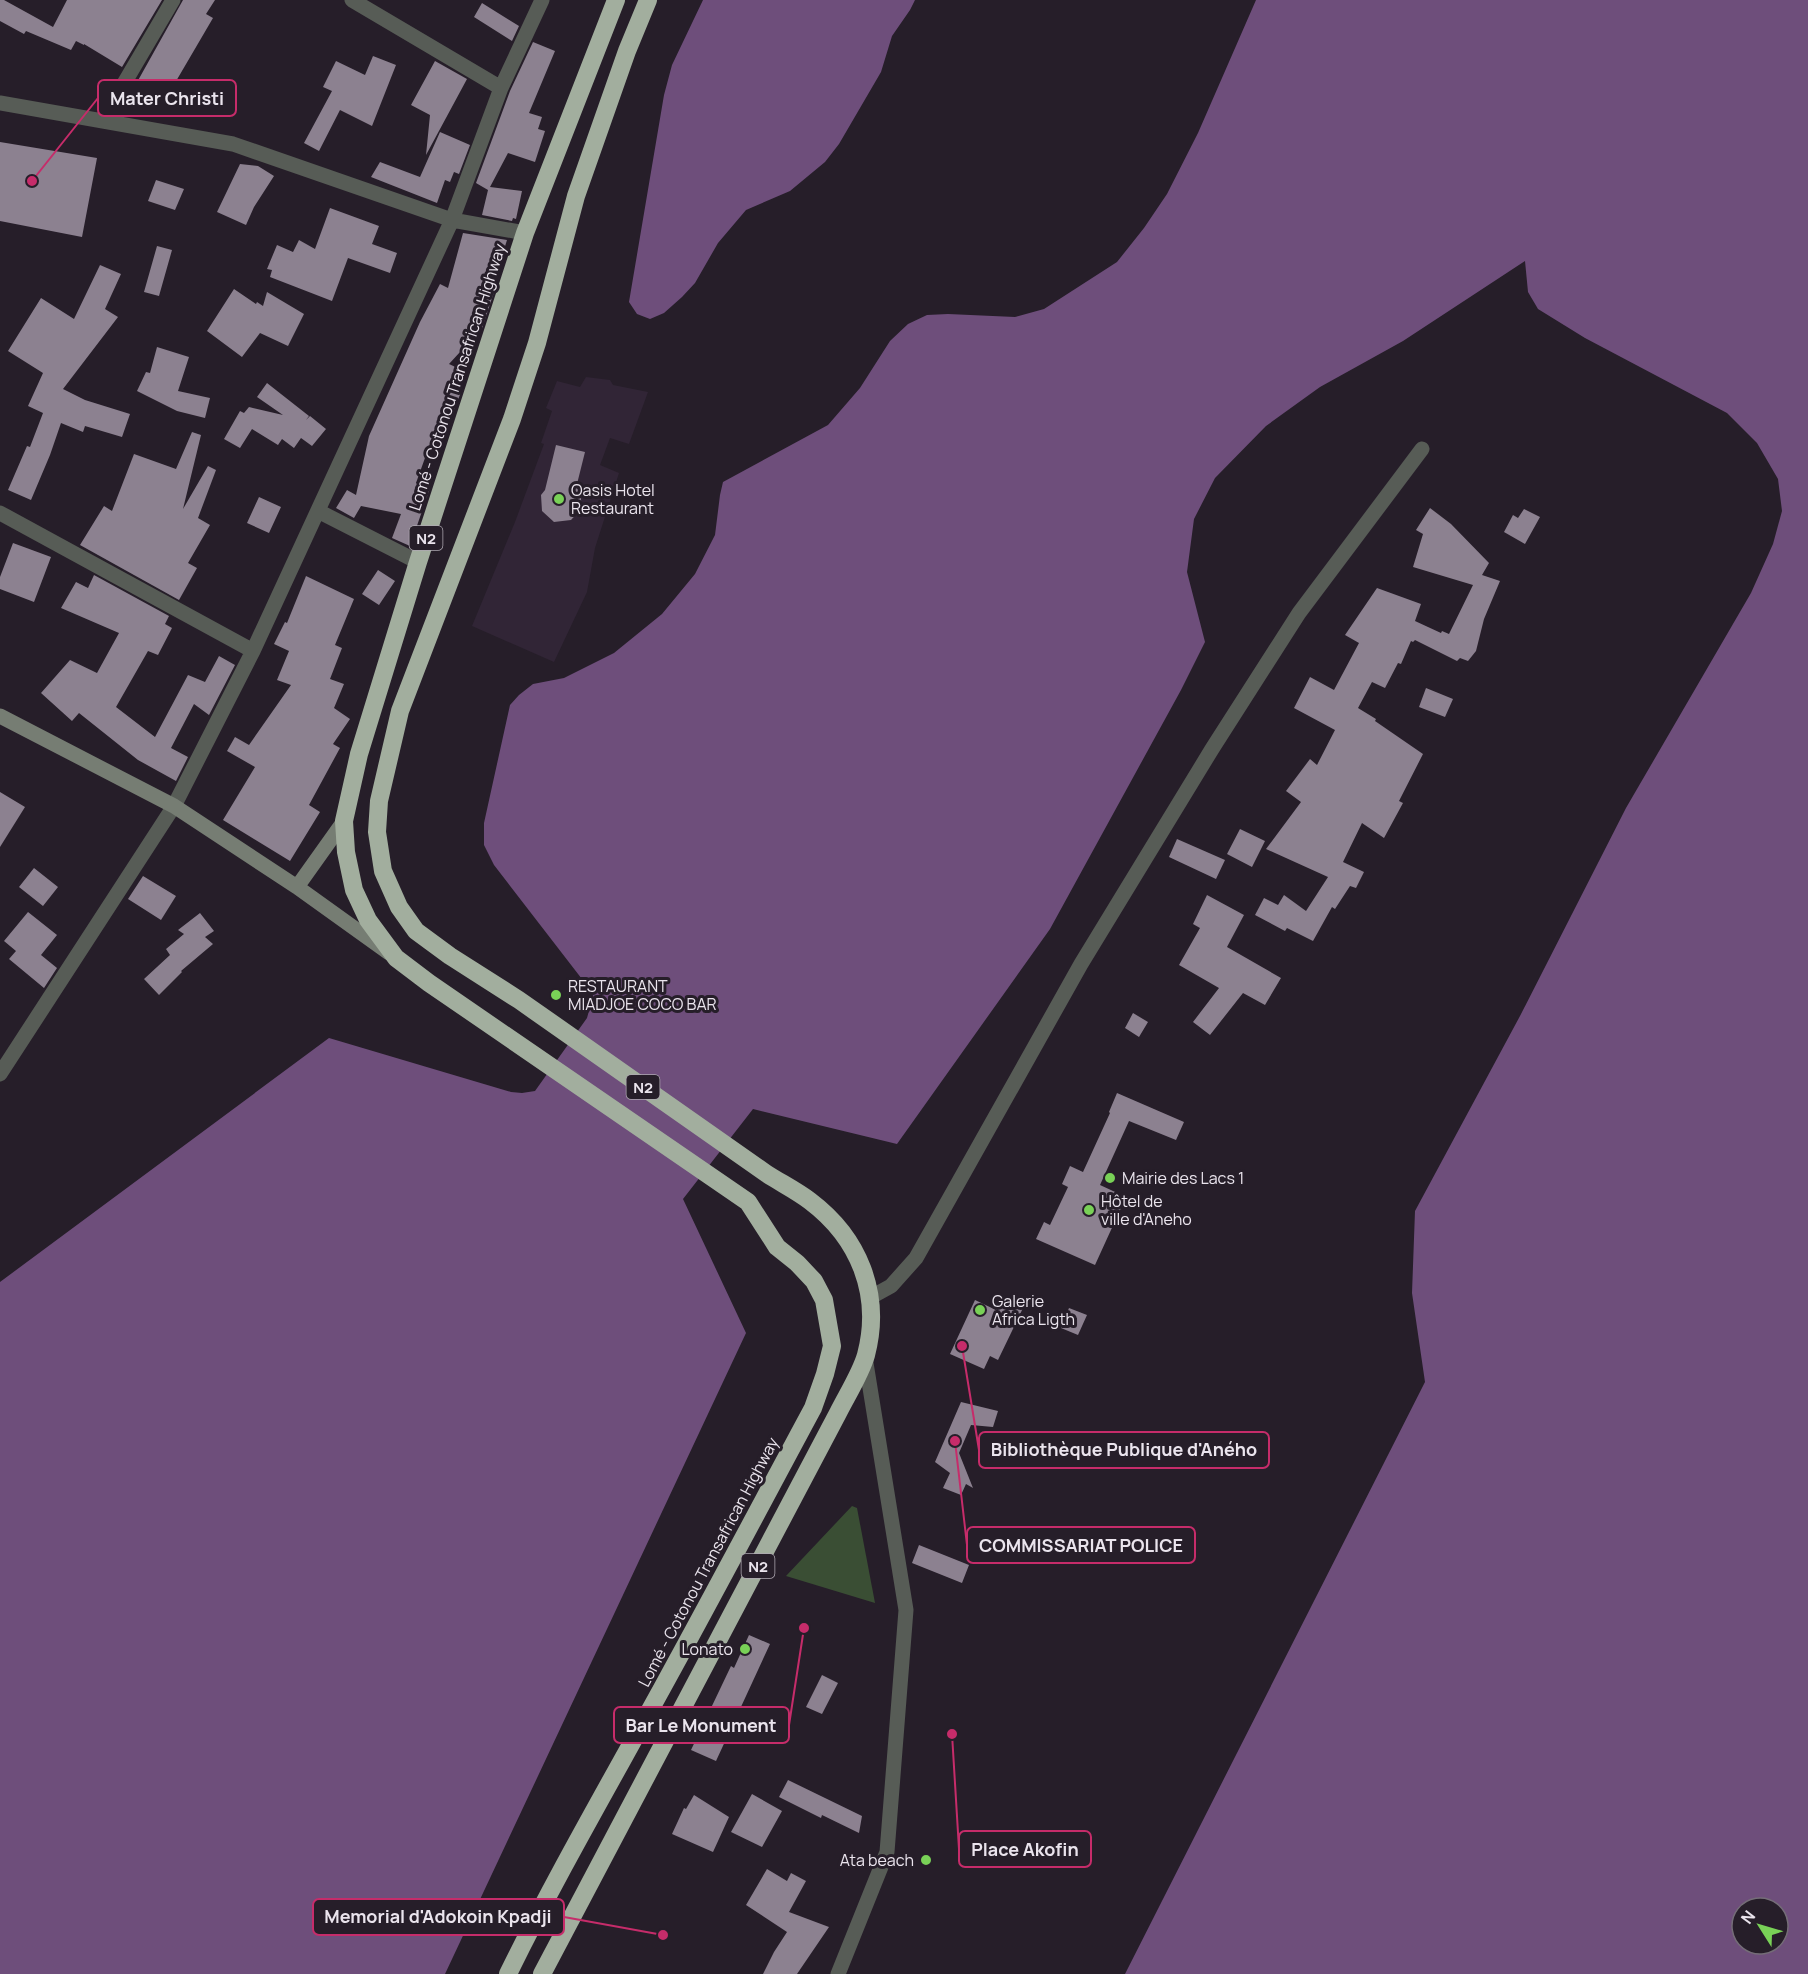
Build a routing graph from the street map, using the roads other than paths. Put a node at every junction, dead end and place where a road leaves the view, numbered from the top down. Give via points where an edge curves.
1 (172, 0) edge
2 (352, 0) edge
3 (542, 0) edge
4 (616, 0) edge
5 (648, 0) edge
6 (501, 88) junction
7 (0, 103) edge
8 (102, 121) junction
9 (452, 220) junction
10 (525, 233) junction
11 (1422, 449) dead end
12 (318, 511) junction
13 (0, 513) edge
14 (418, 562) junction
15 (253, 651) junction
16 (0, 716) edge
17 (174, 806) junction
18 (344, 820) junction
19 (297, 887) junction
20 (396, 957) junction
21 (0, 1074) edge
22 (871, 1297) junction
23 (866, 1357) junction
24 (508, 1974) edge
25 (542, 1974) edge
26 (838, 1974) edge

1 - 8 street
2 - 6 street
3 - 6 street
4 - 10 highway, Lomé - Cotonou Transafrican Highway / N2
5 - 22 highway, N2 via 576,196 537,343 512,419 400,711 378,801 377,832 383,871 399,907 416,931 810,1200 837,1225 853,1247
6 - 9 street
7 - 8 street
8 - 9 street via 233,144
9 - 10 street
9 - 12 street
10 - 14 highway, Lomé - Cotonou Transafrican Highway / N2
11 - 22 street via 1299,613 1212,749 1081,964 916,1258 891,1286
12 - 14 street
12 - 15 street
13 - 15 street
14 - 18 highway, Lomé - Cotonou Transafrican Highway / N2 via 359,754
15 - 17 street
16 - 17 street
17 - 19 street
17 - 21 street
18 - 19 street
18 - 20 highway, Lomé - Cotonou Transafrican Highway / N2 via 354,890 368,920
19 - 20 street
20 - 24 highway, Lomé - Cotonou Transafrican Highway / N2 via 748,1202 777,1247 814,1281 824,1300 832,1346 813,1408
22 - 23 highway, N2
23 - 25 highway, N2
23 - 26 street via 906,1610 887,1852

